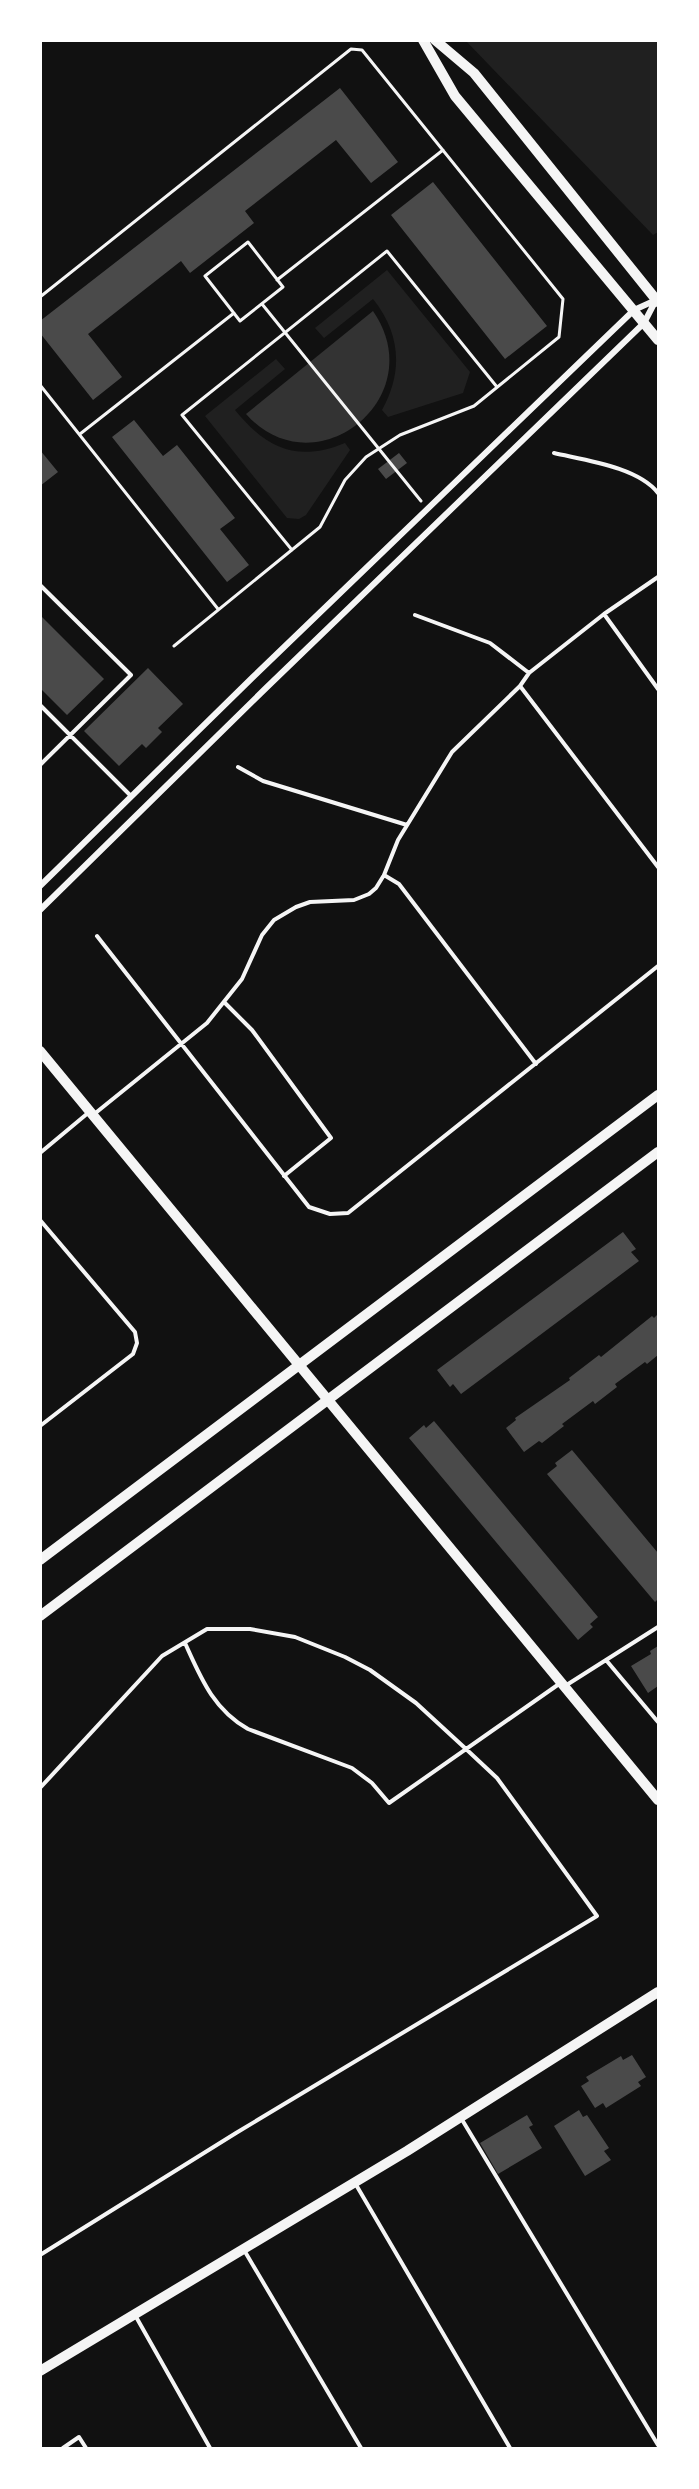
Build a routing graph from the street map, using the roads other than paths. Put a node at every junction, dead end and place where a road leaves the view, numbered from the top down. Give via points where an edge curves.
1 (423, 40) edge
2 (435, 40) edge
3 (658, 300) edge
4 (634, 310) junction
5 (644, 323) junction
6 (658, 340) edge
7 (554, 453) dead end
8 (658, 493) edge
9 (658, 577) edge
10 (40, 585) edge
11 (604, 614) junction
12 (415, 615) dead end
13 (529, 673) junction
14 (520, 686) junction
15 (658, 688) edge
16 (40, 705) edge
17 (70, 735) junction
18 (40, 765) edge
19 (238, 767) dead end
20 (132, 797) junction
21 (407, 825) junction
22 (658, 867) edge
23 (384, 875) junction
24 (40, 886) edge
25 (40, 910) edge
26 (97, 936) dead end
27 (658, 966) edge
28 (225, 1003) junction
29 (181, 1044) junction
30 (40, 1051) edge
31 (536, 1064) junction
32 (658, 1095) edge
33 (92, 1113) junction
34 (658, 1152) edge
35 (40, 1153) edge
36 (284, 1176) junction
37 (40, 1220) edge
38 (299, 1365) junction
39 (328, 1400) junction
40 (40, 1426) edge
41 (40, 1560) edge
42 (40, 1616) edge
43 (658, 1628) edge
44 (185, 1642) junction
45 (606, 1660) junction
46 (562, 1684) junction
47 (658, 1722) edge
48 (466, 1749) junction
49 (40, 1788) edge
50 (658, 1800) edge
51 (658, 1992) edge
52 (461, 2117) junction
53 (354, 2182) junction
54 (244, 2249) junction
55 (40, 2255) edge
56 (134, 2314) junction
57 (40, 2371) edge
58 (658, 2445) edge
59 (63, 2448) edge
60 (86, 2448) edge
61 (210, 2448) edge
62 (361, 2448) edge
63 (510, 2448) edge

1 - 4 street via 455,96
2 - 3 street via 474,73
3 - 4 street
3 - 5 street
4 - 5 street
4 - 20 street
5 - 6 street
5 - 25 street
7 - 8 lane via 624,471
9 - 11 lane
10 - 17 lane via 131,675
11 - 13 lane
11 - 15 lane
12 - 13 lane via 490,643
13 - 14 lane
14 - 21 lane via 452,752
14 - 22 lane
16 - 17 lane
17 - 18 lane
17 - 20 lane
19 - 21 lane via 263,781
20 - 24 street
21 - 23 lane
23 - 28 lane via 376,888 362,898 310,902 274,920
23 - 31 lane via 399,884
26 - 29 lane
27 - 31 lane
28 - 29 lane
28 - 36 lane via 252,1030 332,1138
29 - 33 lane
29 - 36 lane
30 - 33 street
31 - 36 lane via 348,1213 330,1214 309,1208
32 - 38 street
33 - 35 lane
33 - 38 street
34 - 39 street
37 - 40 lane via 135,1332 137,1343 134,1353
38 - 39 street
38 - 41 street
39 - 42 street
39 - 46 street
43 - 45 lane
44 - 48 lane via 207,1629 228,1628 272,1632 319,1645 394,1686
44 - 48 lane via 207,1690 236,1722 352,1768 389,1803
44 - 49 lane via 162,1656
45 - 46 lane
45 - 47 lane
46 - 48 lane
46 - 50 street
48 - 55 lane via 497,1779 597,1916
51 - 52 street
52 - 53 street
52 - 58 lane
53 - 54 street
53 - 63 lane
54 - 56 street
54 - 62 lane
56 - 57 street
56 - 61 lane
59 - 60 lane via 80,2437

